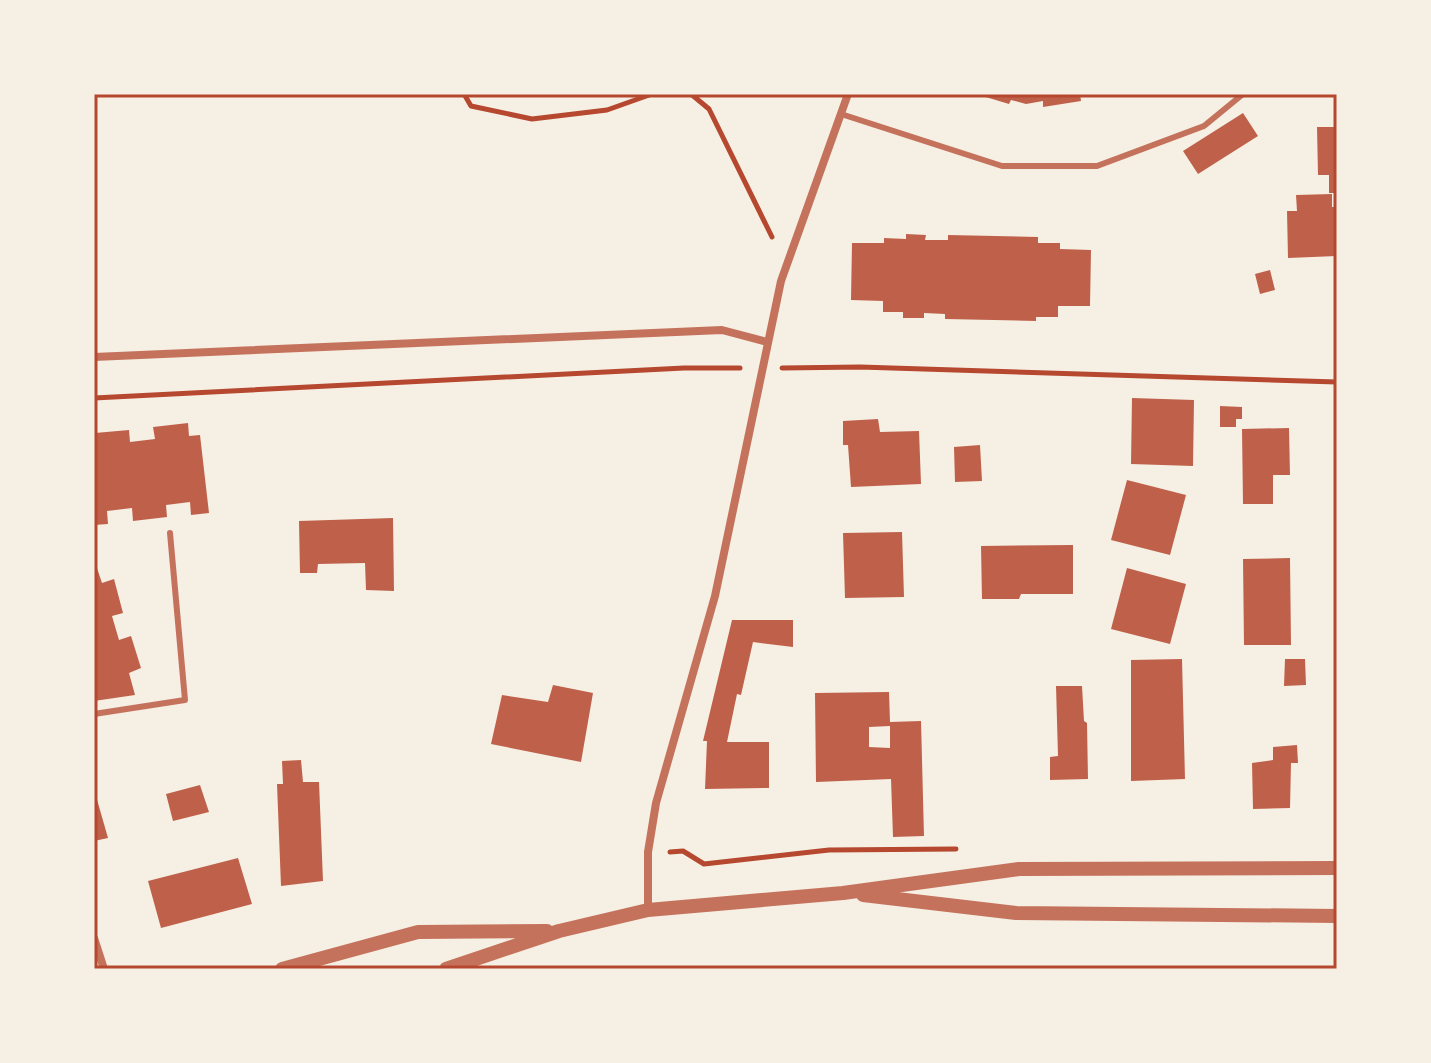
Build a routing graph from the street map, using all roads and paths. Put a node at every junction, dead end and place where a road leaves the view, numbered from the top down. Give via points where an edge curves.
1 (464, 94) edge
2 (652, 94) edge
3 (691, 94) edge
4 (848, 94) edge
5 (1243, 94) edge
6 (841, 114) junction
7 (792, 248) junction
8 (767, 342) junction
9 (94, 357) edge
10 (762, 368) junction
11 (1337, 382) edge
12 (94, 398) edge
13 (170, 533) dead end
14 (94, 714) edge
15 (1337, 868) edge
16 (843, 893) junction
17 (648, 910) junction
18 (1337, 916) edge
19 (559, 931) junction
20 (94, 938) edge
21 (104, 969) edge
22 (282, 969) edge
23 (446, 969) edge

1 - 2 path via 471,106 532,119 607,110
3 - 7 path via 709,109 771,237
4 - 6 street
5 - 6 lane via 1204,126 1097,166 1002,166
6 - 7 street
7 - 8 street
8 - 9 street via 722,330
8 - 10 street
10 - 11 path
10 - 12 path
10 - 17 street via 715,596 656,803 648,852
13 - 14 lane via 185,700
15 - 16 street via 1019,869
16 - 17 street
16 - 18 street via 1016,913
17 - 19 street
19 - 22 street via 418,932
19 - 23 street
20 - 21 street

